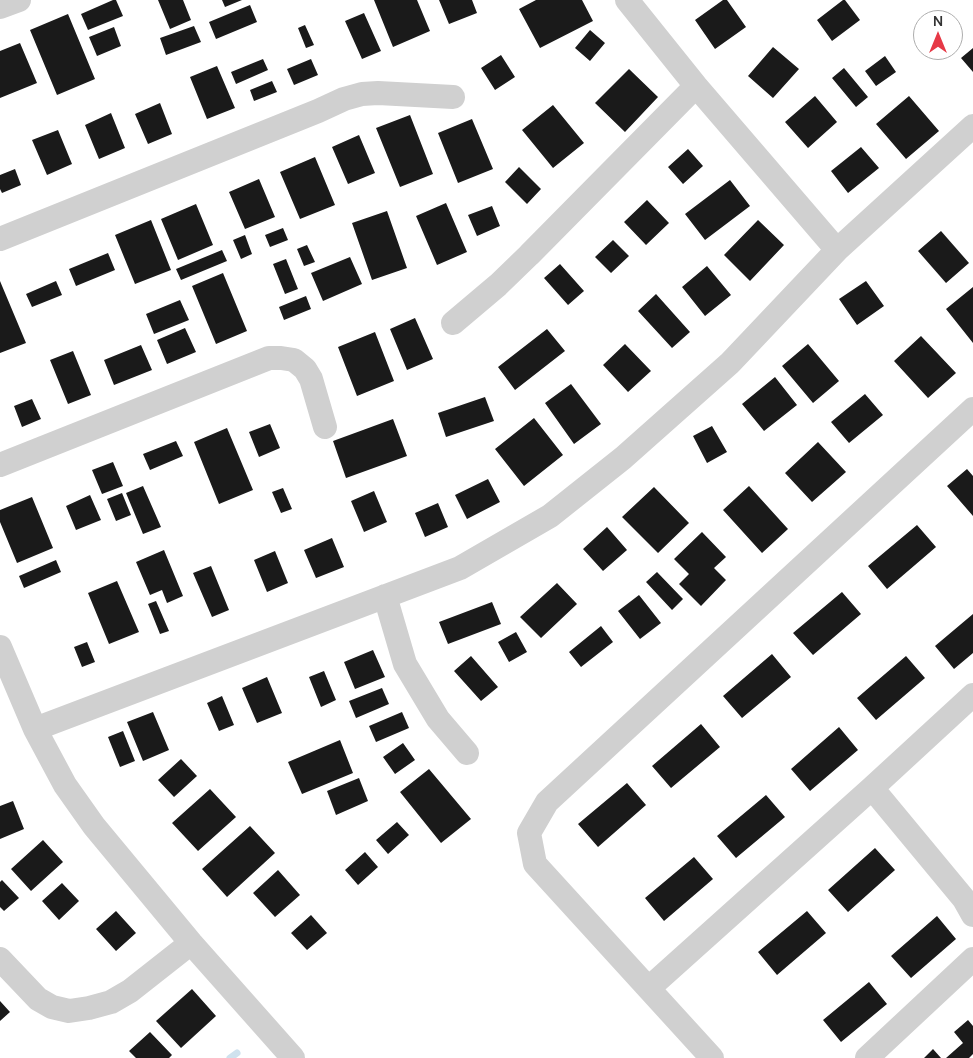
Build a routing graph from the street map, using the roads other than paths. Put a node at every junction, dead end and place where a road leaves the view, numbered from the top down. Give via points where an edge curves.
1 (19, 0) edge
2 (627, 0) edge
3 (0, 7) edge
4 (696, 86) junction
5 (453, 97) dead end
6 (973, 126) edge
7 (0, 239) edge
8 (837, 250) junction
9 (453, 323) dead end
10 (973, 409) edge
11 (325, 427) dead end
12 (0, 465) edge
13 (384, 596) junction
14 (0, 647) edge
15 (973, 694) edge
16 (35, 729) junction
17 (467, 753) dead end
18 (872, 788) junction
19 (973, 915) edge
20 (191, 943) junction
21 (0, 959) edge
22 (973, 959) edge
23 (649, 988) junction
24 (293, 1058) edge
25 (712, 1058) edge
26 (867, 1058) edge

1 - 3 street
2 - 4 street
4 - 8 street
4 - 9 street via 530,255
5 - 7 street via 378,93 344,99
6 - 8 street
8 - 13 street via 730,363 623,458 550,516 460,568
10 - 23 street via 547,802 529,833 535,864
11 - 12 street via 305,369 294,360 269,358
13 - 16 street
13 - 17 street via 405,664 438,719
14 - 16 street
15 - 18 street
16 - 20 street via 65,785 94,826
18 - 19 street via 964,899
18 - 23 street
20 - 21 street via 112,1002 70,1011 52,1007 38,999
20 - 24 street
22 - 26 street
23 - 25 street

